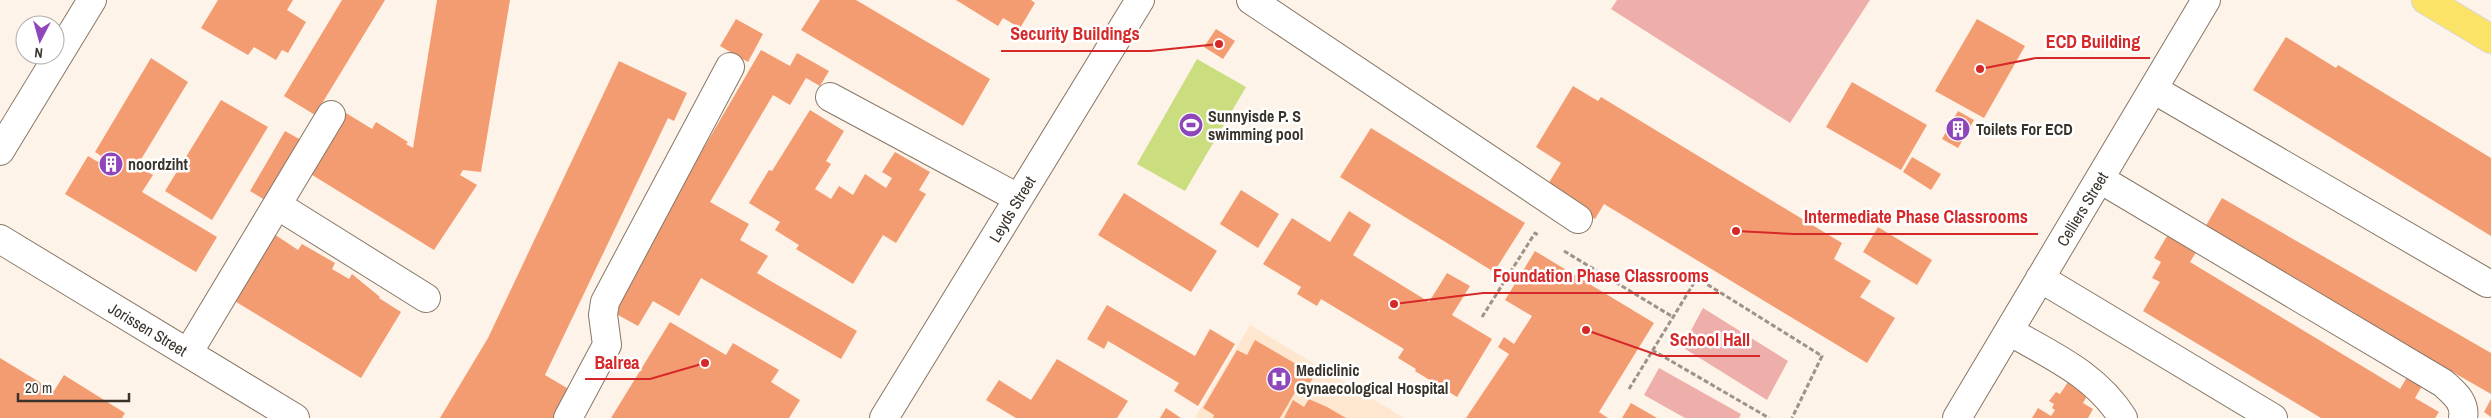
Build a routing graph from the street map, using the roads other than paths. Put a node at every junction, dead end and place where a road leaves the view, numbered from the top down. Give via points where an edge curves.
1 (92, 0) edge
2 (1140, 0) edge
3 (1251, 0) edge
4 (2206, 0) edge
5 (2426, 0) edge
6 (2491, 39) edge
7 (730, 67) dead end
8 (2153, 90) junction
9 (830, 97) dead end
10 (330, 116) dead end
11 (0, 151) edge
12 (2100, 179) junction
13 (1018, 198) junction
14 (277, 205) junction
15 (1578, 219) dead end
16 (0, 239) edge
17 (2040, 278) junction
18 (2487, 283) dead end
19 (426, 298) dead end
20 (2009, 331) junction
21 (188, 353) junction
22 (295, 418) edge
23 (568, 418) edge
24 (884, 418) edge
25 (1957, 418) edge
26 (2123, 418) edge
27 (2273, 418) edge
28 (2463, 418) edge

1 - 11 street
2 - 13 street, Leyds Street
3 - 15 street
4 - 8 street, Celliers Street
5 - 6 main road
7 - 23 street via 605,302 603,315 607,345
8 - 12 street, Celliers Street
8 - 18 street
9 - 13 street
10 - 14 street
12 - 17 street, Celliers Street
12 - 28 street via 2443,383 2459,398
13 - 24 street, Leyds Street
14 - 19 street
14 - 21 street
16 - 21 street, Jorissen Street
17 - 20 street, Celliers Street
17 - 27 street
20 - 25 street, Celliers Street
20 - 26 street via 2084,374 2100,388
21 - 22 street, Jorissen Street

